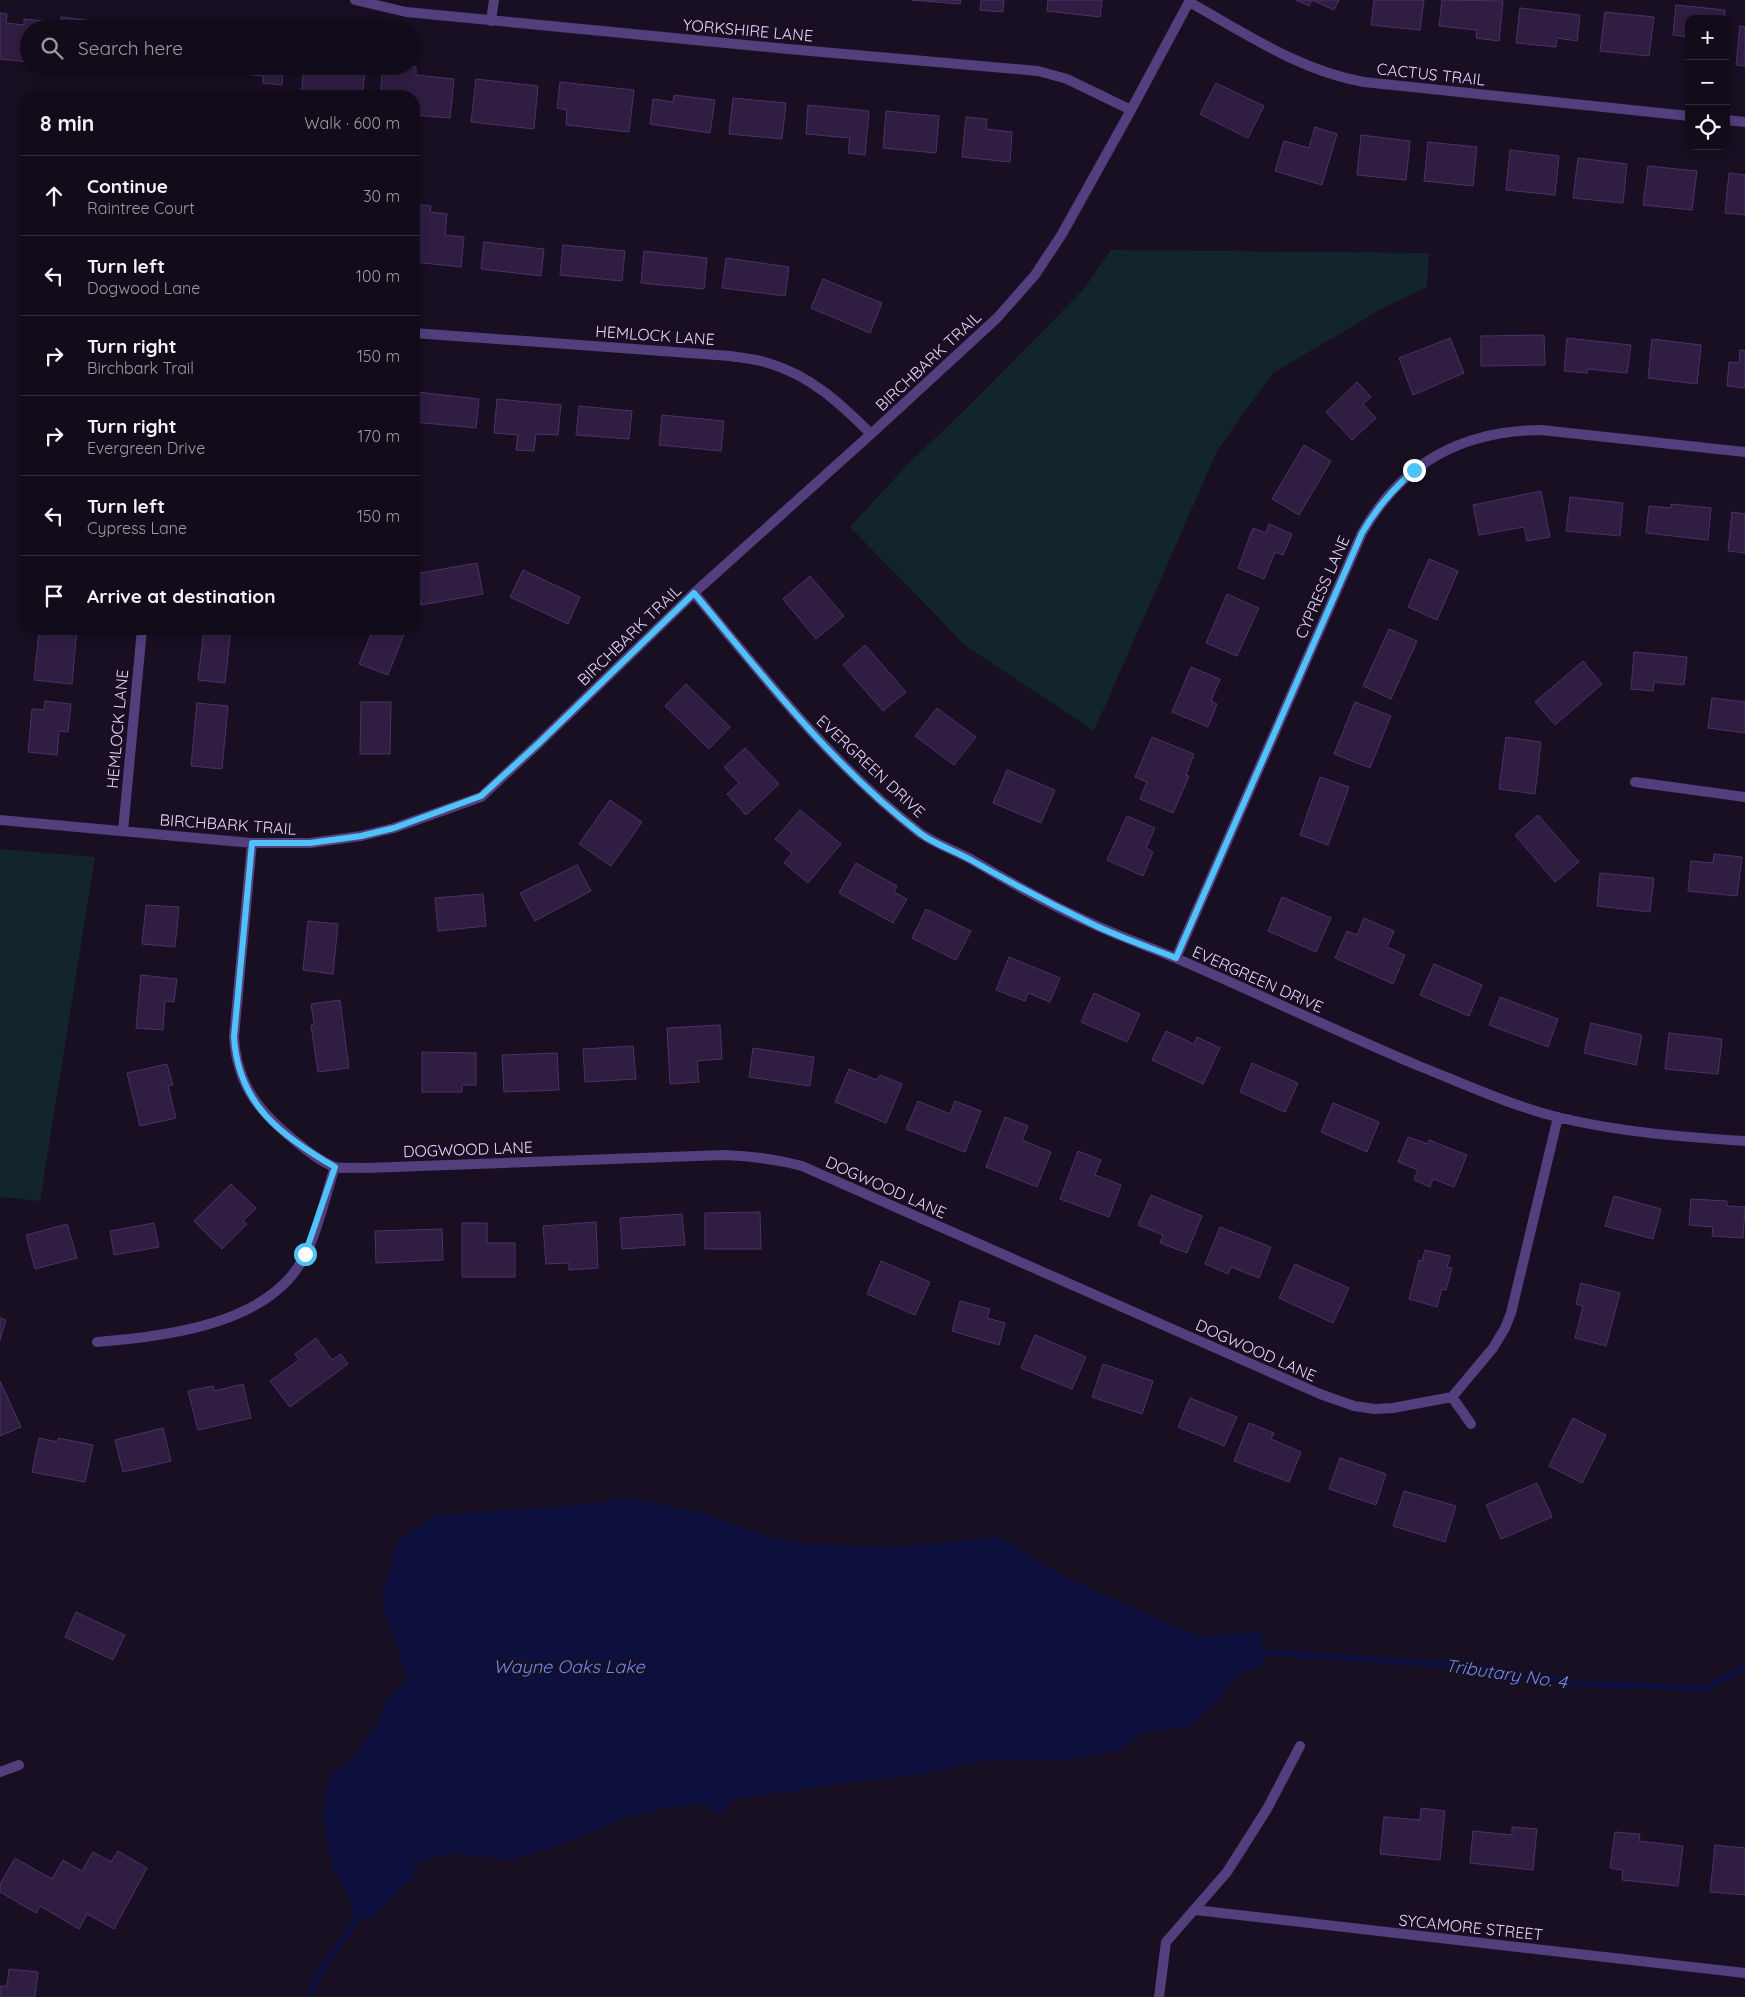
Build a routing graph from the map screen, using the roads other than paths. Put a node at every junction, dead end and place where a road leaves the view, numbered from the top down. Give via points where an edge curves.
1 (355, 0) edge
2 (494, 0) edge
3 (1189, 1) edge
4 (491, 21) junction
5 (1132, 110) junction
6 (1685, 116) edge
7 (1730, 120) edge
8 (1745, 122) edge
9 (420, 333) edge
10 (871, 434) junction
11 (1745, 452) edge
12 (694, 593) junction
13 (141, 635) edge
14 (1635, 782) dead end
15 (1745, 797) edge
16 (0, 820) edge
17 (123, 831) junction
18 (252, 843) junction
19 (1176, 958) junction
20 (1558, 1117) junction
21 (1745, 1141) edge
22 (335, 1167) junction
23 (97, 1342) dead end
24 (1452, 1397) junction
25 (1471, 1424) dead end
26 (1300, 1746) dead end
27 (19, 1765) dead end
28 (0, 1772) edge
29 (1194, 1910) junction
30 (1745, 1973) edge
31 (1159, 1997) edge

1 - 4 street, YORKSHIRE LANE via 406,12
2 - 4 street
3 - 5 street, BIRCHBARK TRAIL
3 - 6 street, CACTUS TRAIL via 1293,60 1340,78
4 - 5 street, YORKSHIRE LANE via 1038,72 1067,79
5 - 10 street, BIRCHBARK TRAIL via 1035,276 997,318
7 - 8 street
9 - 10 street, HEMLOCK LANE via 730,356 768,362 811,381
10 - 12 street, BIRCHBARK TRAIL
11 - 19 street, CYPRESS LANE via 1515,430 1467,440 1414,470 1393,490 1362,533
12 - 18 street, BIRCHBARK TRAIL via 481,796 394,828 361,836 310,843
12 - 19 street, EVERGREEN DRIVE via 804,725 881,801 924,835 1093,924
13 - 17 street, HEMLOCK LANE
14 - 15 street
16 - 17 street, BIRCHBARK TRAIL
17 - 18 street, BIRCHBARK TRAIL
18 - 22 street, DOGWOOD LANE via 235,1053 255,1104 285,1134
19 - 20 street, EVERGREEN DRIVE via 1473,1088
20 - 21 street, EVERGREEN DRIVE via 1659,1135
20 - 24 street via 1511,1313 1493,1348
22 - 23 street via 305,1254 295,1271 261,1301 224,1320 143,1338
22 - 24 street, DOGWOOD LANE via 724,1155 780,1160 802,1166 1320,1394 1354,1406 1393,1408
24 - 25 street
26 - 29 street via 1267,1809 1228,1872
27 - 28 street
29 - 30 street, SYCAMORE STREET
29 - 31 street via 1166,1942

